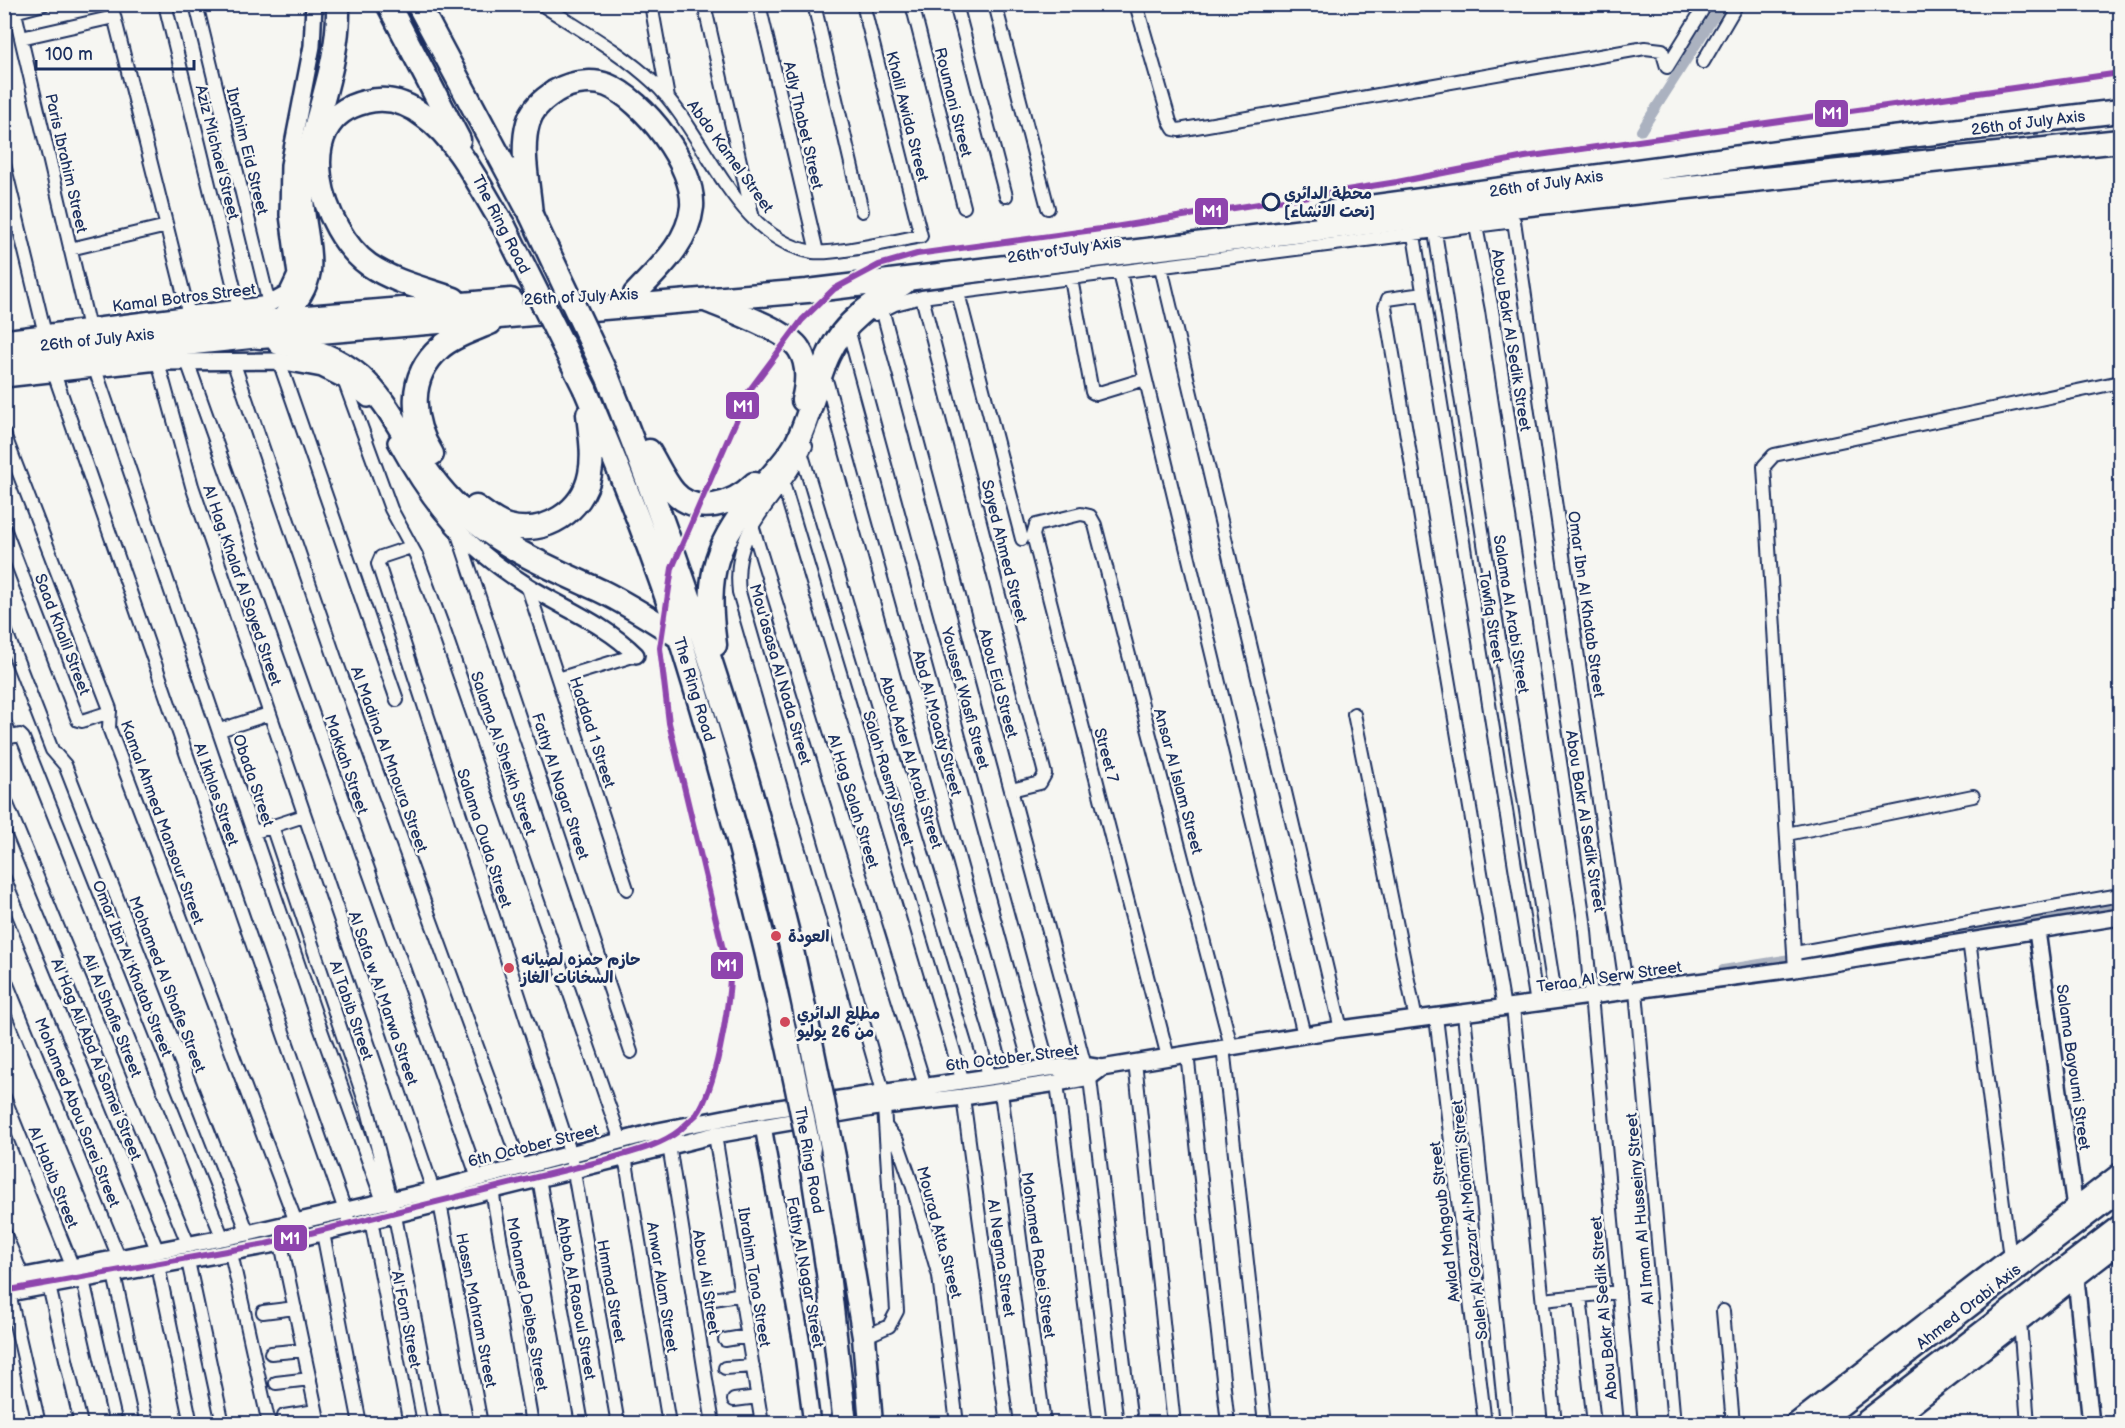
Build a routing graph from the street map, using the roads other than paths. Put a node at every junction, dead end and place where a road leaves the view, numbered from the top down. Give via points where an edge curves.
1 (44, 4) edge
2 (165, 4) edge
3 (196, 4) edge
4 (314, 4) edge
5 (338, 4) edge
6 (388, 4) edge
7 (418, 4) edge
8 (541, 4) edge
9 (651, 4) edge
10 (704, 4) edge
11 (759, 4) edge
12 (814, 4) edge
13 (863, 4) edge
14 (912, 4) edge
15 (956, 4) edge
16 (995, 4) edge
17 (1136, 4) edge
18 (1706, 4) edge
19 (1737, 4) edge
20 (13, 8) edge
21 (112, 11) edge
22 (21, 38) junction
23 (1703, 62) dead end
24 (668, 98) junction
25 (2121, 111) edge
26 (2121, 141) edge
27 (4, 164) edge
28 (1006, 196) dead end
29 (964, 207) dead end
30 (1048, 208) dead end
31 (862, 211) dead end
32 (531, 215) junction
33 (753, 219) junction
34 (1514, 221) joint
35 (167, 226) junction
36 (504, 226) junction
37 (1476, 226) junction
38 (1435, 232) junction
39 (1414, 235) junction
40 (921, 236) joint
41 (70, 249) junction
42 (817, 252) junction
43 (1161, 267) junction
44 (1120, 273) junction
45 (1071, 279) junction
46 (916, 288) junction
47 (958, 292) junction
48 (635, 294) junction
49 (1423, 294) junction
50 (707, 300) junction
51 (461, 302) junction
52 (239, 308) junction
53 (882, 309) junction
54 (276, 312) junction
55 (513, 314) junction
56 (189, 315) junction
57 (89, 328) junction
58 (45, 334) junction
59 (850, 336) junction
60 (260, 337) junction
61 (4, 338) edge
62 (4, 350) edge
63 (187, 361) junction
64 (233, 361) junction
65 (279, 361) junction
66 (158, 362) junction
67 (4, 364) edge
68 (95, 369) junction
69 (54, 373) junction
70 (608, 378) junction
71 (4, 379) edge
72 (1145, 379) junction
73 (344, 380) junction
74 (2121, 382) edge
75 (827, 383) junction
76 (585, 389) junction
77 (4, 434) edge
78 (802, 455) junction
79 (783, 483) junction
80 (752, 525) junction
81 (1095, 525) joint
82 (4, 528) edge
83 (457, 531) junction
84 (1022, 538) dead end
85 (411, 547) junction
86 (527, 585) junction
87 (4, 627) edge
88 (694, 636) junction
89 (636, 655) joint
90 (558, 679) junction
91 (398, 700) dead end
92 (110, 712) junction
93 (269, 714) junction
94 (1354, 714) dead end
95 (4, 722) edge
96 (220, 730) junction
97 (1011, 789) junction
98 (1973, 796) dead end
99 (4, 797) edge
100 (304, 816) junction
101 (272, 826) junction
102 (255, 832) junction
103 (1787, 834) junction
104 (4, 878) edge
105 (627, 889) dead end
106 (2121, 895) edge
107 (2121, 916) edge
108 (2037, 931) junction
109 (1969, 940) junction
110 (1795, 952) junction
111 (1795, 969) junction
112 (4, 977) edge
113 (1629, 988) junction
114 (1590, 990) junction
115 (1555, 996) junction
116 (1536, 998) junction
117 (1507, 1005) junction
118 (1464, 1014) junction
119 (1436, 1017) junction
120 (1416, 1020) junction
121 (1341, 1029) junction
122 (1304, 1035) junction
123 (1227, 1046) junction
124 (631, 1052) dead end
125 (1187, 1053) junction
126 (1168, 1057) junction
127 (1135, 1062) junction
128 (1049, 1068) junction
129 (1092, 1069) junction
130 (1018, 1073) junction
131 (990, 1078) junction
132 (1058, 1083) junction
133 (926, 1086) junction
134 (963, 1090) junction
135 (1001, 1092) junction
136 (4, 1097) edge
137 (884, 1099) junction
138 (763, 1126) junction
139 (886, 1126) junction
140 (715, 1135) junction
141 (669, 1145) junction
142 (623, 1149) junction
143 (573, 1162) junction
144 (521, 1167) junction
145 (2121, 1171) edge
146 (478, 1178) junction
147 (539, 1178) junction
148 (2121, 1189) edge
149 (492, 1190) junction
150 (436, 1196) junction
151 (391, 1207) junction
152 (2075, 1208) junction
153 (346, 1210) junction
154 (371, 1221) junction
155 (296, 1222) junction
156 (350, 1225) junction
157 (2121, 1227) edge
158 (4, 1232) edge
159 (248, 1233) junction
160 (323, 1233) junction
161 (223, 1239) junction
162 (281, 1243) junction
163 (2121, 1245) edge
164 (189, 1253) junction
165 (231, 1253) junction
166 (2010, 1258) junction
167 (158, 1259) junction
168 (117, 1267) junction
169 (78, 1274) junction
170 (23, 1277) junction
171 (2076, 1279) junction
172 (49, 1286) junction
173 (6, 1289) edge
174 (1619, 1292) junction
175 (742, 1294) junction
176 (1580, 1296) junction
177 (714, 1299) dead end
178 (1543, 1300) junction
179 (295, 1308) junction
180 (1723, 1311) dead end
181 (263, 1312) dead end
182 (2020, 1322) junction
183 (748, 1336) junction
184 (864, 1337) junction
185 (725, 1340) dead end
186 (304, 1350) junction
187 (271, 1353) dead end
188 (753, 1366) junction
189 (725, 1368) dead end
190 (310, 1379) junction
191 (276, 1383) dead end
192 (758, 1397) junction
193 (734, 1400) dead end
194 (316, 1411) junction
195 (284, 1416) dead end
196 (39, 1424) edge
197 (81, 1424) edge
198 (116, 1424) edge
199 (147, 1424) edge
200 (191, 1424) edge
201 (223, 1424) edge
202 (269, 1424) edge
203 (319, 1424) edge
204 (360, 1424) edge
205 (410, 1424) edge
206 (435, 1424) edge
207 (481, 1424) edge
208 (532, 1424) edge
209 (582, 1424) edge
210 (618, 1424) edge
211 (669, 1424) edge
212 (713, 1424) edge
213 (762, 1424) edge
214 (812, 1424) edge
215 (845, 1424) edge
216 (871, 1424) edge
217 (957, 1424) edge
218 (1007, 1424) edge
219 (1044, 1424) edge
220 (1100, 1424) edge
221 (1131, 1424) edge
222 (1174, 1424) edge
223 (1228, 1424) edge
224 (1265, 1424) edge
225 (1485, 1424) edge
226 (1506, 1424) edge
227 (1555, 1424) edge
228 (1594, 1424) edge
229 (1630, 1424) edge
230 (1674, 1424) edge
231 (1733, 1424) edge
232 (1792, 1424) edge
233 (1815, 1424) edge
234 (1863, 1424) edge
235 (1890, 1424) edge
236 (2028, 1424) edge
237 (2091, 1424) edge

1 - 20 street
2 - 52 street, Aziz Michael Street
3 - 54 street, Ibrahim Eid Street
4 - 54 street, Kamal Botros Street via 312,46 289,165 288,215 296,275
5 - 54 highway via 334,59 312,134 303,188 308,272 300,296
6 - 36 highway, The Ring Road
7 - 32 highway, The Ring Road
8 - 24 street, Abdo Kamel Street via 638,70
9 - 24 street
10 - 33 street
11 - 42 street, Adly Thabet Street
12 - 31 street
13 - 40 street, Khalil Awida Street
14 - 29 street, Roumani Street
15 - 28 street
16 - 30 street
17 - 18 street via 1170,122 1179,130 1645,48 1662,50 1667,67
19 - 23 street
20 - 22 street, Paris Ibrahim Street
21 - 22 street
21 - 35 street
22 - 41 street, Paris Ibrahim Street
24 - 33 street, Abdo Kamel Street
25 - 48 highway, 26th of July Axis via 1780,152 944,265 782,284
26 - 46 highway, 26th of July Axis via 1492,208
27 - 58 street
32 - 48 highway via 526,136 535,109 557,90 575,83 606,85 630,101 656,125 676,152 691,187 692,208 680,243
32 - 70 highway, The Ring Road, bridge
33 - 42 street, Abdo Kamel Street via 793,246
34 - 37 street, Mou'asasa Al Nada Street
34 - 113 street, Omar Ibn Al Khatab Street
35 - 41 street
35 - 56 street
36 - 51 highway via 449,140 410,107 394,100 358,103 329,126 322,143 320,179 327,209 340,236 383,273
36 - 76 highway, The Ring Road, bridge
37 - 38 street, Mou'asasa Al Nada Street
37 - 114 street, Abou Bakr Al Sedik Street via 1571,831
38 - 39 street, Mou'asasa Al Nada Street
38 - 115 street, Salama Al Arabi Street
39 - 43 street, Mou'asasa Al Nada Street
39 - 49 street, Tawfiq Street
40 - 42 street, Abdo Kamel Street
41 - 57 street, Paris Ibrahim Street
43 - 44 street, Mou'asasa Al Nada Street
43 - 121 street
44 - 45 street, Mou'asasa Al Nada Street
44 - 72 street
45 - 47 street, Mou'asasa Al Nada Street
45 - 72 street via 1092,392
46 - 47 street, Mou'asasa Al Nada Street
46 - 50 highway, 26th of July Axis
46 - 53 street, Mou'asasa Al Nada Street
46 - 88 highway via 878,300 850,324 829,353 795,446 734,523 718,552
46 - 97 street, Sayed Ahmed Street via 1046,774 1040,783
47 - 84 street
48 - 51 highway, 26th of July Axis
49 - 116 street, Tawfiq Street
49 - 117 street via 1392,298 1385,304
50 - 55 highway, 26th of July Axis
50 - 70 highway via 784,337 799,348 806,366 803,401 791,433 768,470 738,498 695,505 675,493
51 - 54 highway, 26th of July Axis
52 - 54 street, Kamal Botros Street
52 - 56 street, Kamal Botros Street
53 - 59 street, Mou'asasa Al Nada Street
53 - 97 street, Abou Eid Street
54 - 62 highway, 26th of July Axis
55 - 60 highway, 26th of July Axis
55 - 76 highway via 440,347 425,365 416,386 414,409 420,431 457,488 490,518 507,526 525,529 560,519 585,492 590,475 592,456
56 - 57 street, Kamal Botros Street
57 - 58 street, Kamal Botros Street
58 - 61 street, Kamal Botros Street
59 - 75 street, Mou'asasa Al Nada Street
59 - 128 street, Youssef Wasfi Street
60 - 67 highway, 26th of July Axis
60 - 88 highway via 316,351 356,372 385,401 431,476 476,524 521,555
63 - 64 street
63 - 66 street
63 - 146 street, Makkah Street
64 - 65 street
64 - 144 street, Al Madina Al Mnoura Street via 335,658
65 - 73 street via 322,369
65 - 91 street
66 - 68 street
66 - 93 street, Al Hag Khalaf Al Sayed Street via 192,486
68 - 69 street
68 - 96 street, Obada Street
69 - 71 street
69 - 153 street, Al Ikhlas Street
70 - 88 highway, The Ring Road via 657,501
72 - 122 street
73 - 83 street via 375,406 430,499
73 - 85 street, Salama Al Sheikh Street via 391,509
74 - 103 street via 1774,455 1767,460 1763,475
75 - 78 street, Mou'asasa Al Nada Street
75 - 130 street, Abd Al Moaaty Street
76 - 88 highway, The Ring Road via 636,512
77 - 92 street, Kamal Ahmed Mansour Street
78 - 79 street, Mou'asasa Al Nada Street
78 - 131 street, Abou Adel Al Arabi Street
79 - 80 street, Mou'asasa Al Nada Street
79 - 134 street, Salah Rasmy Street
80 - 133 street, Al Hag Salah Street
80 - 137 street, Mou'asasa Al Nada Street via 738,557 739,592
81 - 123 street, Ansar Al Islam Street
81 - 126 street, Street 7 via 1090,516 1081,514 1040,524 1033,531
82 - 92 street, Saad Khalil Street via 78,720
83 - 86 street
83 - 124 street, Fathy Al Nagar Street
85 - 142 street, Salama Al Sheikh Street via 442,625
85 - 143 street, Salama Ouda Street via 381,557 378,564
86 - 89 street via 606,628
86 - 90 street, Haddad 1 Street
87 - 159 street, Mohamed Al Shafie Street via 52,750 64,765
88 - 184 highway, The Ring Road, bridge via 722,693 787,927 834,1157
88 - 215 highway, The Ring Road, bridge via 699,701 765,938 809,1148
89 - 90 street
90 - 105 street, Haddad 1 Street
92 - 155 street, Kamal Ahmed Mansour Street via 109,728
93 - 96 street
93 - 100 street, Al Hag Khalaf Al Sayed Street
94 - 120 street
95 - 161 street, Omar Ibn Al Khatab Street via 11,737 23,738
96 - 102 street, Obada Street
97 - 129 street, Abou Eid Street
98 - 103 street
99 - 164 street, Ali Al Shafie Street
100 - 101 street
100 - 150 street, Al Safa w Al Marwa Street
101 - 102 street
101 - 151 street, Al Tabib Street via 368,1110
102 - 151 street, Obada Street via 317,1019
103 - 110 street
104 - 167 street, Al Hag Ali Abd Al Samei Street
106 - 110 street
107 - 108 street, Teraa Al Serw Street
108 - 109 street, Teraa Al Serw Street
108 - 152 street, Salama Bayoumi Street
109 - 111 street, Teraa Al Serw Street
109 - 166 street
110 - 111 street
111 - 113 street, Teraa Al Serw Street
112 - 168 street, Mohamed Abou Sarei Street
113 - 114 street, Teraa Al Serw Street
113 - 230 street, Al Imam Al Husseiny Street
114 - 115 street, Teraa Al Serw Street
114 - 174 street, Abou Bakr Al Sedik Street
115 - 116 street, Teraa Al Serw Street
116 - 117 street, Teraa Al Serw Street
117 - 118 street, Teraa Al Serw Street
117 - 178 street
118 - 119 street, Teraa Al Serw Street
118 - 226 street, Saleh Al Gazzar Al Mohami Street
119 - 120 street, Teraa Al Serw Street
119 - 225 street, Awlad Mahgoub Street
120 - 121 street, Teraa Al Serw Street
121 - 122 street, Teraa Al Serw Street
122 - 123 street, Teraa Al Serw Street
123 - 125 street, Teraa Al Serw Street
123 - 224 street, Ansar Al Islam Street
125 - 126 street, Teraa Al Serw Street
125 - 223 street
126 - 127 street, Teraa Al Serw Street
127 - 129 street, Teraa Al Serw Street
127 - 222 street
128 - 129 street, 6th October Street
128 - 130 street, 6th October Street
129 - 132 street, 6th October Street
129 - 221 street, Abou Eid Street
130 - 131 street, 6th October Street
131 - 134 street, 6th October Street
132 - 135 street, 6th October Street
132 - 220 street
133 - 134 street, 6th October Street
133 - 137 street, 6th October Street
134 - 135 street, 6th October Street
134 - 137 street, 6th October Street
134 - 218 street, Al Negma Street
135 - 219 street, Mohamed Rabei Street
136 - 169 street, Al Habib Street
137 - 138 street, 6th October Street
137 - 139 street, Mou'asasa Al Nada Street
137 - 142 street, 6th October Street via 759,1111
138 - 140 street, 6th October Street
138 - 214 street, Fathy Al Nagar Street
139 - 184 street, Mou'asasa Al Nada Street via 897,1311 889,1326
139 - 217 street, Mourad Atta Street via 897,1141 939,1276
140 - 141 street, 6th October Street
140 - 175 street, Ibrahim Tana Street
141 - 142 street, 6th October Street
141 - 212 street, Abou Ali Street
142 - 143 street, 6th October Street
142 - 211 street, Anwar Alam Street
143 - 144 street, 6th October Street
143 - 147 street, 6th October Street
143 - 210 street, Hmmad Street
144 - 146 street, 6th October Street
145 - 152 street
146 - 150 street, 6th October Street
147 - 149 street, 6th October Street
147 - 209 street, Ahbab Al Rasoul Street
148 - 233 highway, Ahmed Orabi Axis
149 - 150 street, 6th October Street
149 - 208 street, Mohamed Deibes Street
150 - 151 street, 6th October Street
150 - 207 street, Hassn Mahram Street
151 - 153 street, 6th October Street
151 - 154 street, 6th October Street
151 - 206 street
152 - 166 street
153 - 155 street, 6th October Street
153 - 156 street, Al Ikhlas Street
154 - 156 street, 6th October Street
154 - 205 street, Al Forn Street
155 - 159 street, 6th October Street
156 - 160 street, 6th October Street
157 - 234 highway, Ahmed Orabi Axis
158 - 170 street
159 - 161 street, 6th October Street
160 - 162 street, 6th October Street
160 - 204 street
161 - 164 street, 6th October Street
162 - 165 street, 6th October Street
162 - 179 street
163 - 171 street
164 - 165 street, 6th October Street
164 - 167 street, 6th October Street
164 - 201 street, Ali Al Shafie Street
165 - 202 street
166 - 232 street
167 - 168 street, 6th October Street
167 - 200 street, Al Hag Ali Abd Al Samei Street
168 - 169 street, 6th October Street
168 - 199 street, Mohamed Abou Sarei Street
169 - 170 street, 6th October Street
169 - 172 street, 6th October Street
169 - 198 street, Al Habib Street
170 - 173 street, 6th October Street
171 - 182 street
171 - 237 street
172 - 173 street, 6th October Street
172 - 197 street
173 - 196 street
174 - 176 street
174 - 229 street, Abou Bakr Al Sedik Street
175 - 177 street
175 - 183 street, Ibrahim Tana Street
176 - 178 street
176 - 228 street
178 - 227 street
179 - 181 street
179 - 186 street
180 - 231 street
182 - 235 street
182 - 236 street
183 - 185 street
183 - 188 street, Ibrahim Tana Street
184 - 216 highway, The Ring Road
186 - 187 street
186 - 190 street
188 - 189 street
188 - 192 street, Ibrahim Tana Street
190 - 191 street
190 - 194 street
192 - 193 street
192 - 213 street, Ibrahim Tana Street
194 - 195 street
194 - 203 street

